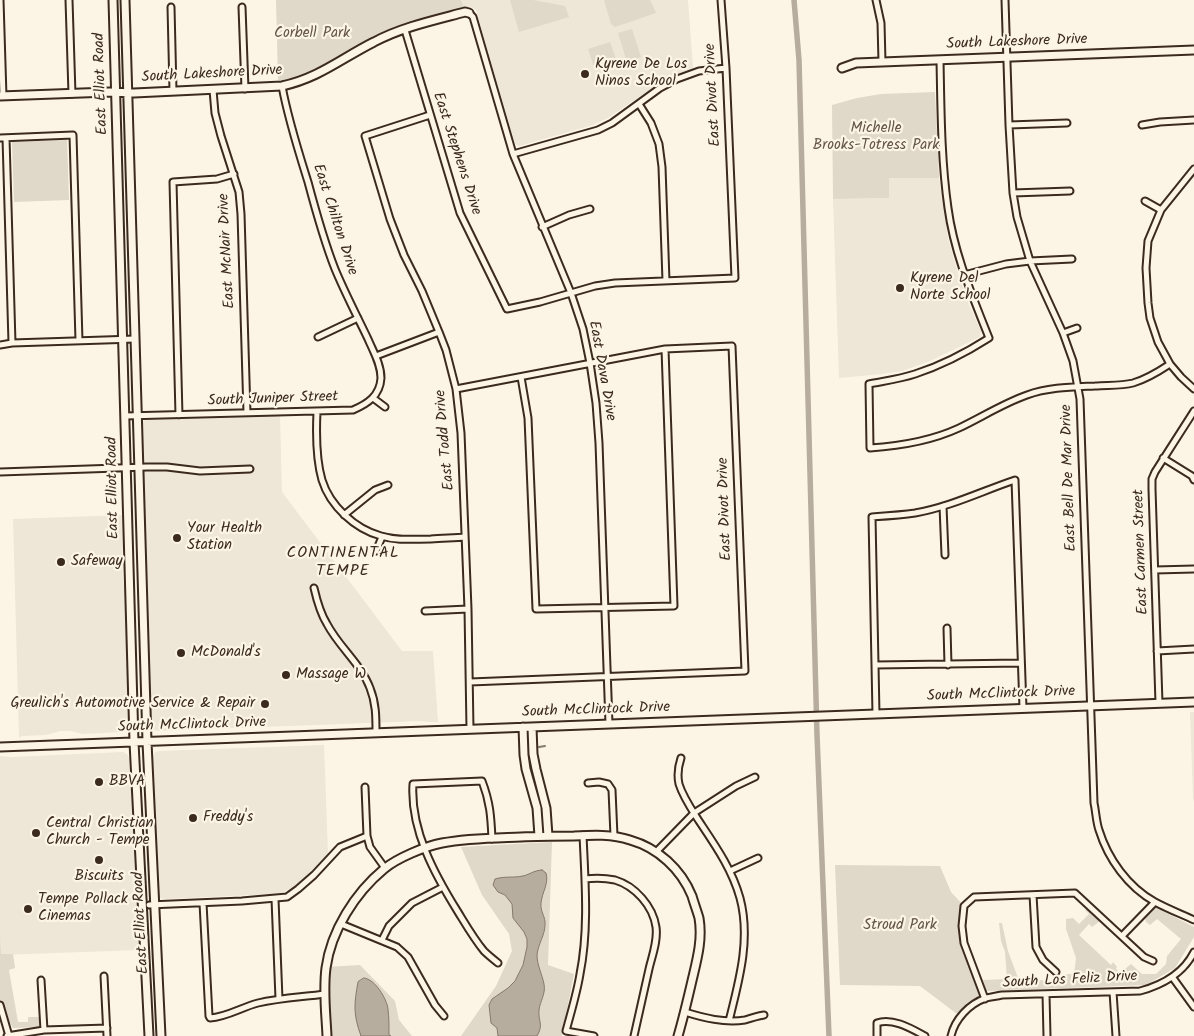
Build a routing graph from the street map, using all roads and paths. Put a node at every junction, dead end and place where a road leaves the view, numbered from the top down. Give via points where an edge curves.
1 (0, 0) edge
2 (69, 0) edge
3 (113, 0) edge
4 (125, 0) edge
5 (721, 0) edge
6 (876, 0) edge
7 (1005, 0) edge
8 (242, 7) dead end
9 (171, 8) dead end
10 (469, 13) joint
11 (405, 30) junction
12 (1194, 50) edge
13 (1007, 57) junction
14 (940, 60) junction
15 (882, 62) junction
16 (726, 68) junction
17 (842, 68) dead end
18 (282, 86) junction
19 (245, 89) junction
20 (213, 90) junction
21 (116, 92) junction
22 (127, 92) junction
23 (174, 92) junction
24 (72, 94) junction
25 (2, 96) edge
26 (639, 104) junction
27 (430, 115) junction
28 (1194, 120) edge
29 (1067, 123) dead end
30 (1009, 124) junction
31 (1142, 125) dead end
32 (3, 138) edge
33 (513, 154) junction
34 (1194, 169) edge
35 (234, 174) junction
36 (1070, 191) dead end
37 (1013, 193) junction
38 (1145, 201) dead end
39 (590, 209) dead end
40 (1161, 210) junction
41 (542, 227) junction
42 (1072, 259) dead end
43 (1030, 261) junction
44 (964, 275) junction
45 (666, 281) junction
46 (571, 293) junction
47 (358, 318) junction
48 (1077, 328) dead end
49 (439, 332) junction
50 (1063, 333) junction
51 (318, 337) dead end
52 (134, 339) junction
53 (123, 340) junction
54 (79, 341) junction
55 (12, 343) junction
56 (0, 345) edge
57 (665, 349) junction
58 (376, 356) junction
59 (590, 363) junction
60 (1170, 364) junction
61 (521, 377) junction
62 (1078, 386) junction
63 (456, 389) junction
64 (1194, 389) edge
65 (373, 398) junction
66 (385, 407) dead end
67 (317, 412) junction
68 (1194, 412) edge
69 (247, 413) junction
70 (179, 415) junction
71 (125, 416) junction
72 (137, 416) junction
73 (1164, 458) junction
74 (138, 467) junction
75 (127, 468) junction
76 (250, 469) dead end
77 (0, 472) edge
78 (1194, 480) edge
79 (388, 485) dead end
80 (943, 506) junction
81 (344, 515) junction
82 (382, 537) junction
83 (465, 537) junction
84 (376, 551) dead end
85 (945, 555) dead end
86 (1194, 569) edge
87 (1154, 570) junction
88 (142, 579) junction
89 (130, 587) junction
90 (314, 588) dead end
91 (604, 608) junction
92 (468, 610) junction
93 (425, 611) dead end
94 (947, 628) dead end
95 (1194, 650) edge
96 (1157, 651) junction
97 (1021, 663) junction
98 (948, 664) junction
99 (875, 665) junction
100 (608, 677) junction
101 (470, 682) junction
102 (1194, 702) edge
103 (1159, 703) junction
104 (1092, 706) junction
105 (1023, 708) junction
106 (876, 714) junction
107 (609, 724) junction
108 (523, 727) junction
109 (532, 727) junction
110 (470, 729) junction
111 (376, 733) junction
112 (134, 742) junction
113 (147, 742) junction
114 (0, 747) edge
115 (681, 758) dead end
116 (756, 777) dead end
117 (588, 783) dead end
118 (365, 787) dead end
119 (694, 813) junction
120 (583, 835) junction
121 (367, 836) junction
122 (539, 836) junction
123 (548, 836) junction
124 (614, 836) junction
125 (492, 839) junction
126 (425, 848) junction
127 (656, 852) junction
128 (758, 858) dead end
129 (385, 868) junction
130 (730, 871) junction
131 (585, 879) junction
132 (443, 887) junction
133 (1033, 895) junction
134 (274, 898) junction
135 (1154, 902) junction
136 (203, 903) junction
137 (152, 905) junction
138 (1194, 920) edge
139 (341, 924) junction
140 (1122, 936) junction
141 (382, 940) junction
142 (1194, 952) edge
143 (1153, 961) dead end
144 (498, 963) dead end
145 (1056, 972) dead end
146 (104, 976) dead end
147 (1173, 978) junction
148 (41, 980) dead end
149 (1114, 992) junction
150 (325, 994) junction
151 (1046, 994) junction
152 (279, 999) junction
153 (985, 999) junction
154 (0, 1005) edge
155 (1194, 1007) edge
156 (684, 1012) junction
157 (764, 1015) dead end
158 (444, 1016) dead end
159 (729, 1021) junction
160 (106, 1028) junction
161 (44, 1030) junction
162 (9, 1036) edge
163 (107, 1036) edge
164 (150, 1036) edge
165 (161, 1036) edge
166 (327, 1036) edge
167 (594, 1036) edge
168 (634, 1036) edge
169 (678, 1036) edge
170 (877, 1036) edge
171 (925, 1036) edge
172 (951, 1036) edge
173 (1047, 1036) edge
174 (1116, 1036) edge

1 - 25 street
2 - 24 street
3 - 21 main road, East Elliot Road
4 - 22 main road, East Elliot Road
5 - 16 street, East Divot Drive
6 - 15 street via 881,23
7 - 13 street, East Bell De Mar Drive
8 - 19 street
9 - 23 street
10 - 11 main road, South Lakeshore Drive
10 - 33 street, East Dava Drive via 473,17
11 - 18 main road, South Lakeshore Drive via 374,42 323,72
11 - 27 street, East Stephens Drive
12 - 13 main road, South Lakeshore Drive
13 - 14 main road, South Lakeshore Drive
13 - 30 street, East Bell De Mar Drive
14 - 15 main road, South Lakeshore Drive
14 - 44 street via 943,163 948,209
15 - 17 main road, South Lakeshore Drive via 856,62
16 - 26 street via 698,71 677,79
16 - 45 street, East Divot Drive via 734,278
18 - 19 main road, South Lakeshore Drive
18 - 47 street, East Chilton Drive via 286,110 325,241
19 - 20 main road, South Lakeshore Drive
20 - 23 main road, South Lakeshore Drive
20 - 35 street, East McNair Drive via 215,113
21 - 22 main road, South Lakeshore Drive
21 - 24 main road, South Lakeshore Drive
21 - 53 main road, East Elliot Road
22 - 23 main road, South Lakeshore Drive
22 - 52 main road, East Elliot Road
24 - 25 main road, South Lakeshore Drive
26 - 33 street via 598,130
26 - 45 street via 659,144
27 - 46 street, East Stephens Drive via 460,213 507,309
27 - 49 street, East Todd Drive via 365,136 390,219
28 - 31 street
29 - 30 street
30 - 37 street, East Bell De Mar Drive
32 - 54 street via 73,135
32 - 55 street
33 - 41 street, East Dava Drive
34 - 40 street
35 - 69 street, East McNair Drive via 242,214
35 - 70 street via 217,179 173,182
36 - 37 street
37 - 43 street, East Bell De Mar Drive
38 - 40 street
39 - 41 street
40 - 60 street via 1148,242 1146,286 1153,330
41 - 46 street, East Dava Drive
42 - 43 street
43 - 44 street
43 - 50 street, East Bell De Mar Drive
44 - 62 street via 989,338 936,366 869,384 870,448 926,440 1028,395
45 - 46 street via 614,283
46 - 59 street, East Dava Drive
47 - 51 street
47 - 58 street, East Chilton Drive
48 - 50 street
49 - 58 street
49 - 63 street, East Todd Drive
50 - 62 street, East Bell De Mar Drive
52 - 53 street
52 - 72 main road, East Elliot Road
53 - 54 street
53 - 71 main road, East Elliot Road
54 - 55 street
55 - 56 street
57 - 59 street
57 - 91 street via 674,606
57 - 100 street, East Divot Drive via 732,346 745,671
58 - 65 street via 381,379
59 - 61 street
59 - 91 street, East Dava Drive via 598,434
60 - 62 street via 1133,383
60 - 64 street
61 - 63 street
61 - 91 street via 528,418 536,609
62 - 104 street, East Bell De Mar Drive
63 - 83 street, East Todd Drive via 462,433
65 - 66 street
65 - 67 street, South Juniper Street via 352,410
67 - 69 street, South Juniper Street
67 - 81 street via 318,464 332,500
68 - 73 street, East Carmen Street
69 - 70 street, South Juniper Street
70 - 72 street, South Juniper Street
71 - 72 street, South Juniper Street
71 - 75 main road, East Elliot Road
72 - 74 main road, East Elliot Road
73 - 78 street
73 - 87 street, East Carmen Street via 1152,479
74 - 75 street
74 - 76 street via 200,471
74 - 88 main road, East Elliot Road
75 - 77 street
75 - 89 main road, East Elliot Road
79 - 81 street via 375,490
80 - 85 street
80 - 97 street via 1015,480
80 - 99 street via 872,517
81 - 82 street via 366,531
82 - 83 street via 407,540
82 - 84 street
83 - 92 street, East Todd Drive
86 - 87 street
87 - 96 street, East Carmen Street
88 - 89 main road
88 - 113 main road, East Elliot Road
89 - 112 main road, East Elliot Road
90 - 111 street via 327,626 370,686 376,705
91 - 100 street, East Dava Drive
92 - 93 street
92 - 101 street, East Todd Drive
94 - 98 street
95 - 96 street
96 - 103 street, East Carmen Street
97 - 98 street
97 - 105 street
98 - 99 street
99 - 106 street
100 - 101 street
100 - 107 street, East Dava Drive
101 - 110 street, East Todd Drive
102 - 103 main road, South McClintock Drive
103 - 104 main road, South McClintock Drive
104 - 105 main road, South McClintock Drive
104 - 135 street, East Bell De Mar Drive via 1094,803 1098,828 1108,854 1120,871
105 - 106 main road, South McClintock Drive
106 - 107 main road, South McClintock Drive
107 - 109 main road, South McClintock Drive
108 - 109 main road, South McClintock Drive
108 - 110 main road, South McClintock Drive
108 - 122 main road via 524,755 537,808
109 - 123 main road via 533,754 546,808
110 - 111 main road, South McClintock Drive
111 - 113 main road, South McClintock Drive
112 - 113 main road, South McClintock Drive
112 - 114 main road, South McClintock Drive
112 - 164 main road, East Elliot Road
113 - 137 main road, East Elliot Road
115 - 119 street via 677,771 679,784
116 - 119 street
117 - 124 street via 608,784 612,790
118 - 121 street
119 - 127 street
119 - 130 street
120 - 123 main road
120 - 124 main road
120 - 131 street
121 - 129 street via 370,847
121 - 134 street via 340,847 314,875 287,897
122 - 123 main road
122 - 125 main road
124 - 127 main road
125 - 126 main road via 441,843
125 - 126 street via 489,798 482,781 413,784 414,813
126 - 129 main road
126 - 132 street
127 - 156 main road via 682,878 699,917 699,954
128 - 130 street
129 - 139 main road via 353,902
130 - 159 street via 740,898 745,934 742,966
131 - 167 street via 583,956 566,1030
131 - 168 street via 602,878 631,888 643,899 656,927
132 - 141 street via 412,903 389,926
132 - 144 street via 476,941
133 - 140 street via 1075,893
133 - 145 street via 1036,947 1043,960
133 - 153 street via 974,897 964,906 964,943
134 - 136 street
134 - 152 street
135 - 138 street, East Bell De Mar Drive
135 - 140 street
136 - 137 street
136 - 152 street via 208,1016 220,1017
137 - 165 main road, East Elliot Road
139 - 141 street
139 - 150 main road via 326,967
140 - 143 street via 1144,957
141 - 158 street via 408,956
142 - 147 street, South Los Feliz Drive
146 - 160 street
147 - 149 street, South Los Feliz Drive via 1140,991
147 - 155 street
148 - 161 street
149 - 151 street, South Los Feliz Drive
149 - 174 street
150 - 152 street
150 - 166 main road
151 - 153 street, South Los Feliz Drive via 1002,995
151 - 173 street
153 - 172 street, South Los Feliz Drive via 963,1013
154 - 162 street
156 - 159 street
156 - 169 main road
157 - 159 street
160 - 161 street
160 - 163 street
161 - 162 street
170 - 171 street via 877,1023 883,1021 911,1028

